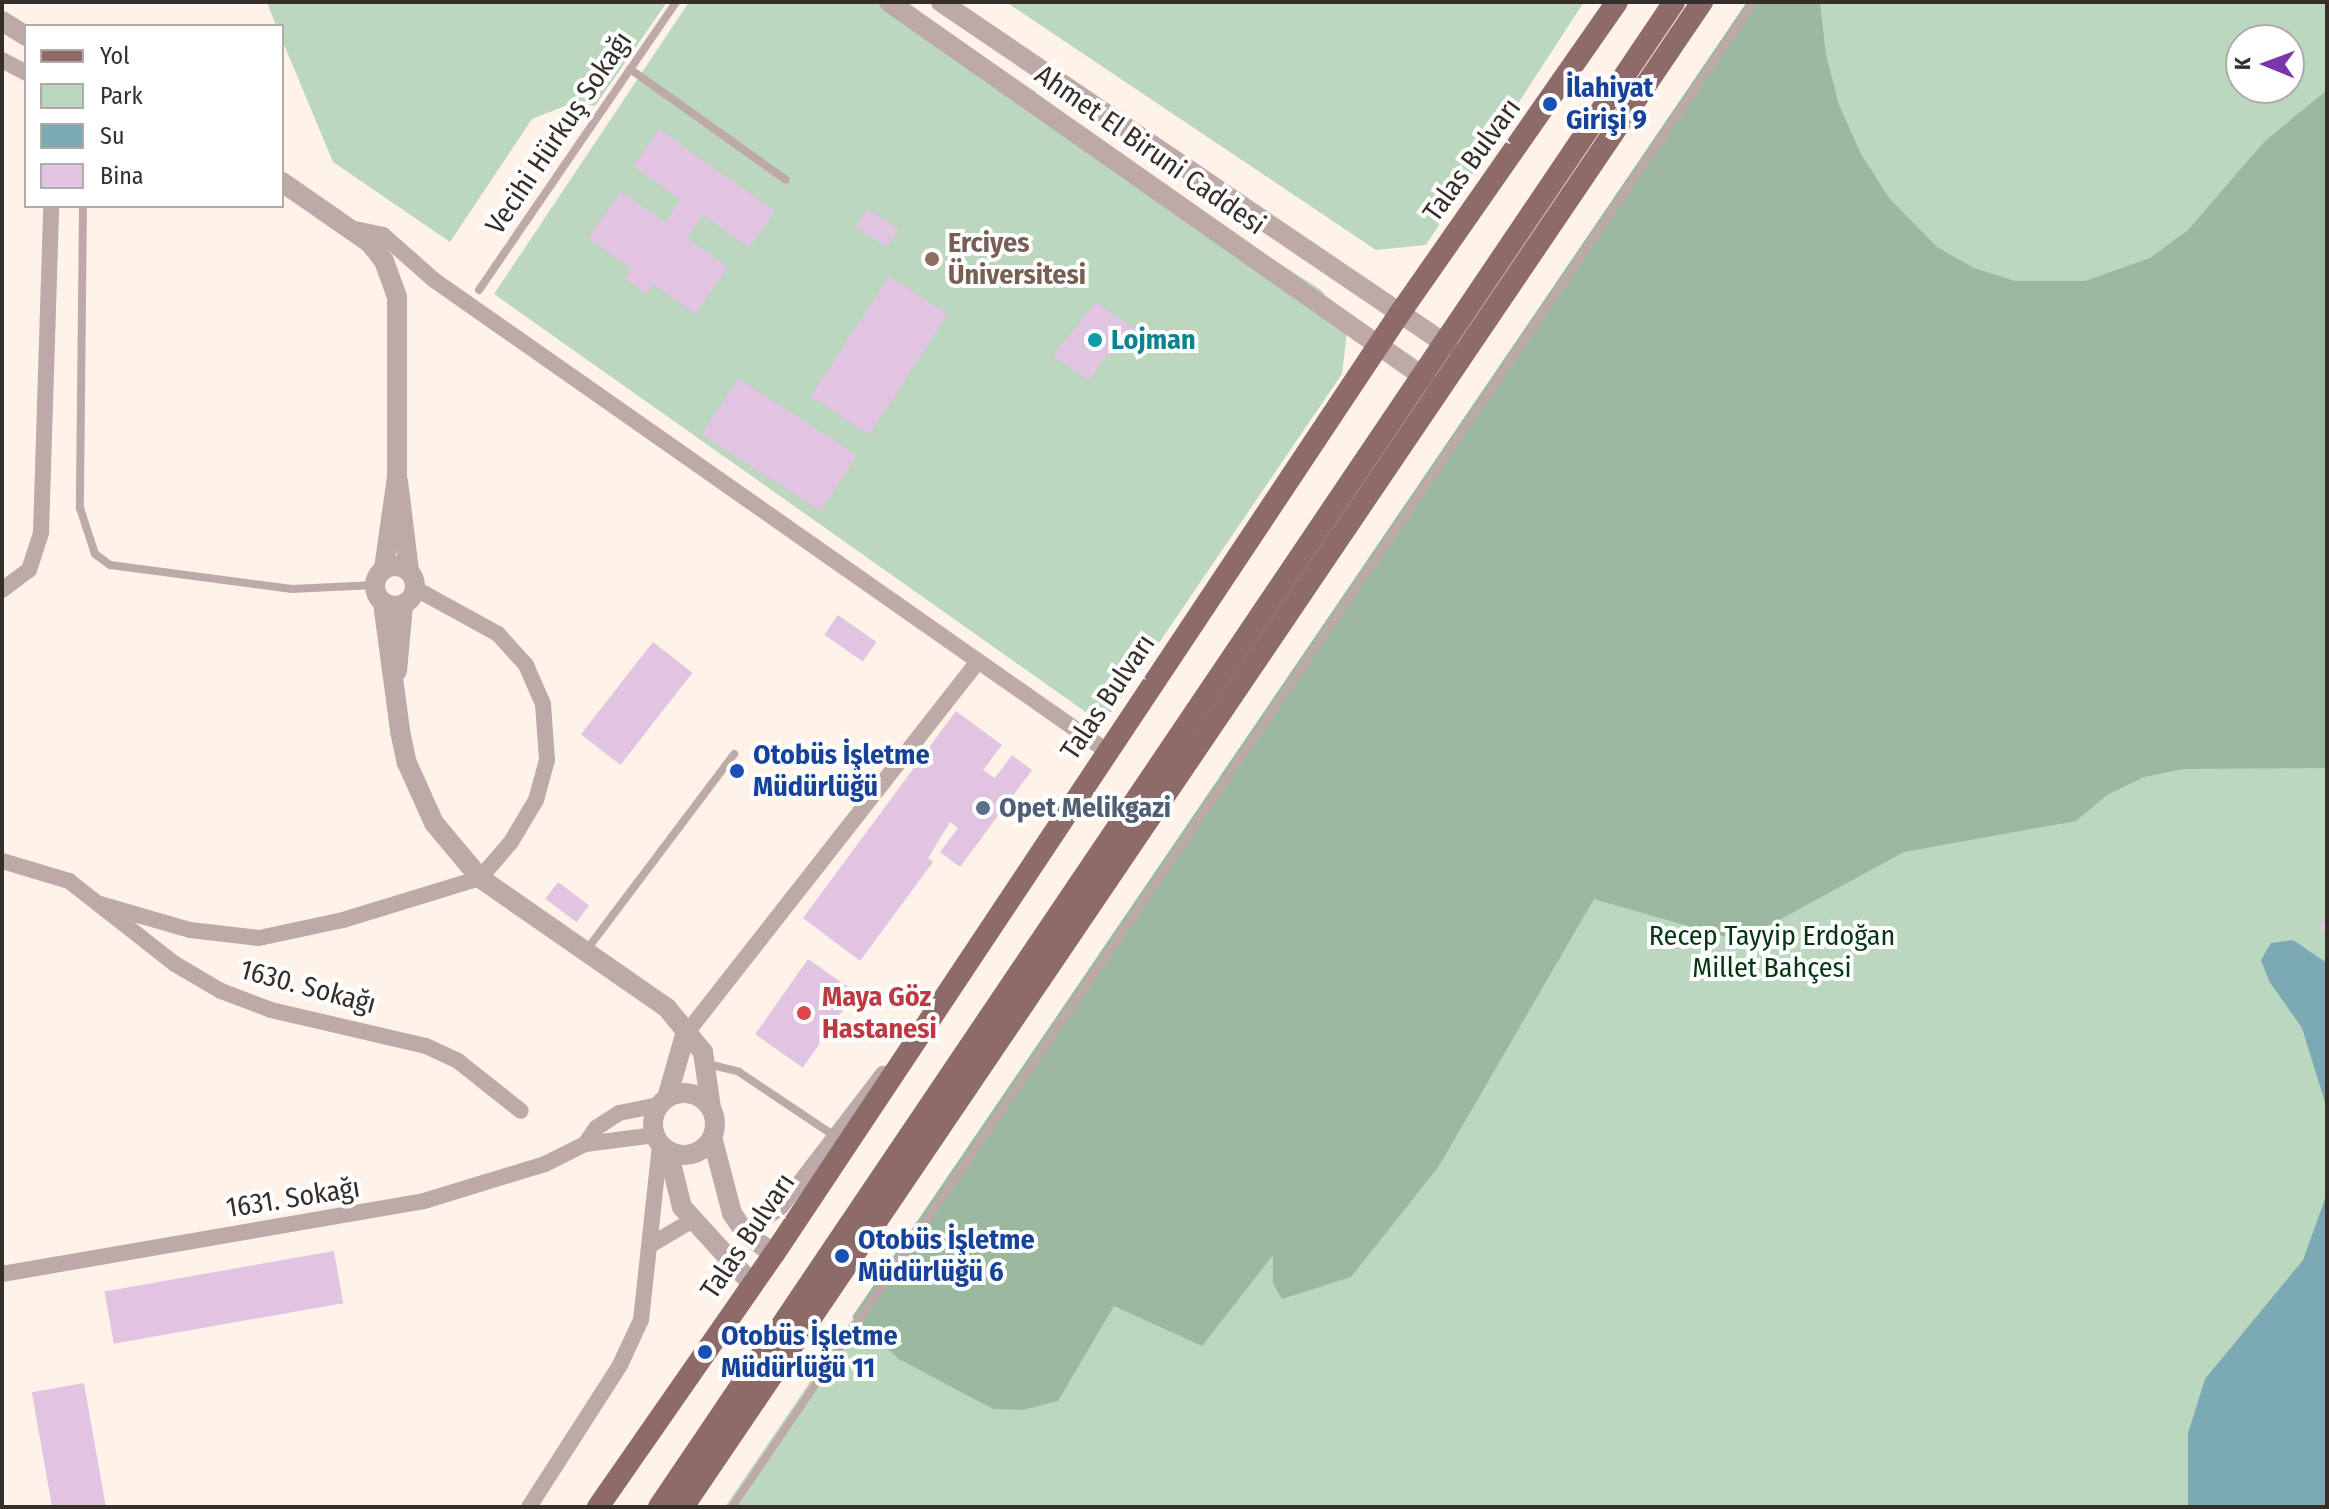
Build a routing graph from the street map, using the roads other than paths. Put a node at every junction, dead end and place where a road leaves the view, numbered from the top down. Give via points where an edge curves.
1 (676, 2) edge
2 (889, 2) edge
3 (941, 2) edge
4 (1617, 2) edge
5 (1674, 2) edge
6 (1702, 2) edge
7 (1754, 2) edge
8 (2, 21) edge
9 (24, 35) edge
10 (2, 60) edge
11 (630, 69) junction
12 (24, 72) edge
13 (786, 180) dead end
14 (284, 183) edge
15 (51, 208) edge
16 (83, 208) edge
17 (355, 229) junction
18 (479, 290) dead end
19 (1400, 313) junction
20 (1379, 345) junction
21 (1447, 345) junction
22 (1425, 378) junction
23 (395, 587) junction
24 (2, 590) edge
25 (978, 661) junction
26 (1108, 752) junction
27 (734, 754) dead end
28 (2, 861) edge
29 (480, 878) junction
30 (100, 904) junction
31 (585, 952) junction
32 (936, 1008) junction
33 (685, 1035) junction
34 (708, 1064) junction
35 (663, 1102) junction
36 (711, 1108) junction
37 (521, 1111) dead end
38 (833, 1135) junction
39 (712, 1137) junction
40 (661, 1143) junction
41 (585, 1144) junction
42 (691, 1221) junction
43 (745, 1233) junction
44 (652, 1244) junction
45 (774, 1254) junction
46 (2, 1274) edge
47 (752, 1284) junction
48 (529, 1507) edge
49 (598, 1507) edge
50 (659, 1507) edge
51 (683, 1507) edge
52 (732, 1507) edge

1 - 11 lane, Vecihi Hürkuş Sokağı
2 - 20 street, Ahmet El Biruni Caddesi
3 - 19 street, Ahmet El Biruni Caddesi
4 - 19 main road, Talas Bulvarı
5 - 21 main road
6 - 51 main road
7 - 52 lane
8 - 9 street
10 - 12 street
11 - 13 lane
11 - 18 lane, Vecihi Hürkuş Sokağı
14 - 17 street
15 - 24 street via 41,532 29,570
16 - 23 lane via 80,508 95,554 110,565 292,589
17 - 23 street via 384,261 397,297
17 - 25 street via 383,235 447,289
19 - 20 main road, Talas Bulvarı
19 - 21 street, Ahmet El Biruni Caddesi
20 - 22 street, Ahmet El Biruni Caddesi
20 - 26 main road, Talas Bulvarı
21 - 22 main road
22 - 50 main road
23 - 29 street via 400,731 418,793 451,849
23 - 29 street via 498,634 526,665 543,704 547,760 536,800 511,842
25 - 26 street
25 - 33 street
26 - 32 main road, Talas Bulvarı
27 - 31 lane
28 - 30 street, 1630. Sokağı via 51,872
29 - 30 street via 343,920 259,938 190,930
29 - 31 street
30 - 37 street, 1630. Sokağı via 175,964 221,991 271,1010 426,1046 458,1061
31 - 33 street via 667,1008
32 - 38 street
32 - 45 main road, Talas Bulvarı
33 - 34 street via 696,1040
33 - 35 street
34 - 36 street
34 - 38 lane via 739,1072
35 - 36 street via 686,1093
35 - 40 street
35 - 41 street, 1631. Sokağı via 619,1113 596,1128
36 - 39 street
38 - 43 street via 781,1207
39 - 40 street via 689,1155
39 - 43 street via 728,1203
40 - 41 street, 1631. Sokağı
40 - 42 street via 674,1189
40 - 44 street
41 - 46 street, 1631. Sokağı via 545,1164 424,1201
42 - 44 street
42 - 47 street
43 - 45 street
44 - 48 street via 647,1296 632,1343
45 - 47 main road, Talas Bulvarı
47 - 49 main road, Talas Bulvarı

